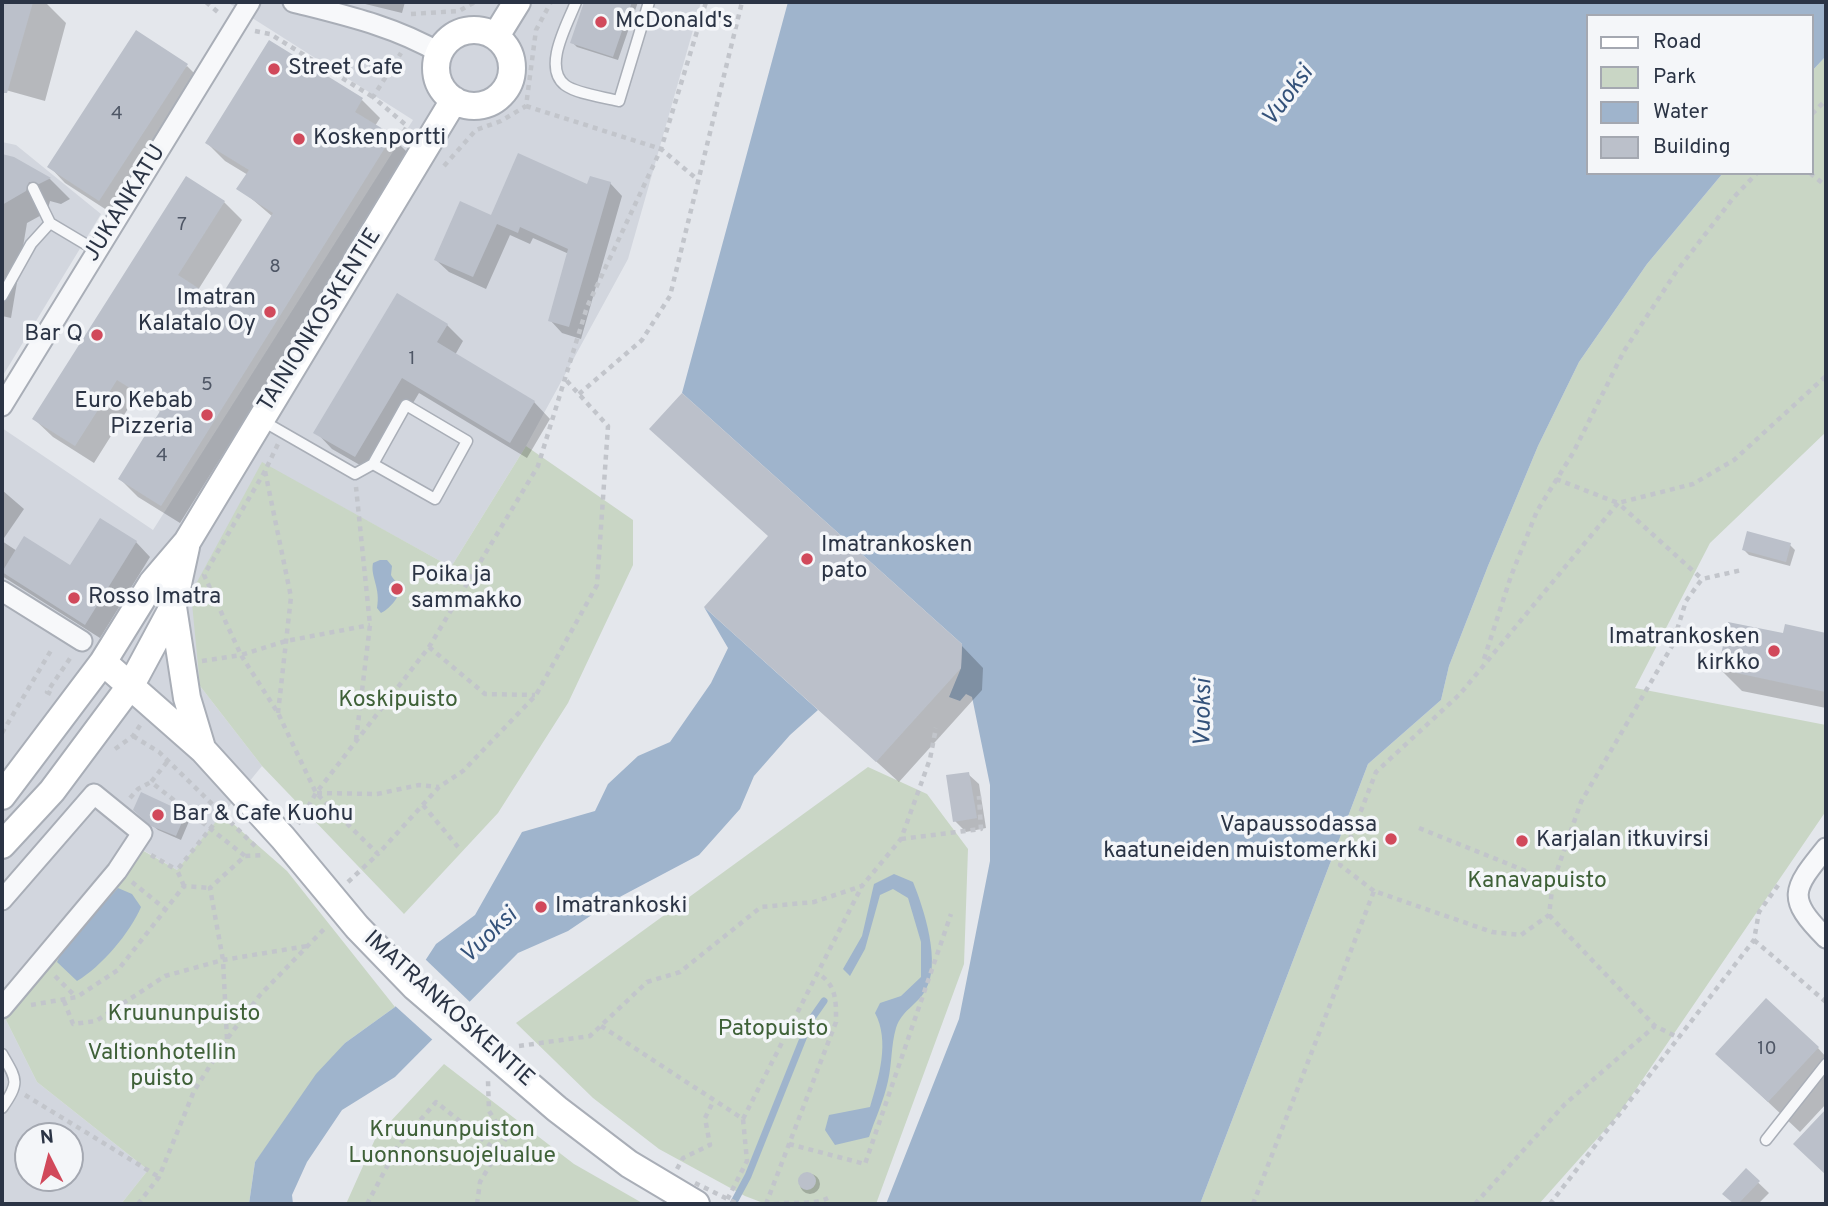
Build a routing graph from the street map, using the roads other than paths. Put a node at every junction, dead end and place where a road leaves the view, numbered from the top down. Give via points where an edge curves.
1 (250, 2) edge
2 (293, 2) edge
3 (517, 2) edge
4 (576, 2) edge
5 (649, 2) edge
6 (496, 36) junction
7 (440, 53) junction
8 (454, 100) junction
9 (33, 188) dead end
10 (50, 223) junction
11 (97, 251) junction
12 (2, 296) edge
13 (2, 406) edge
14 (261, 420) junction
15 (373, 464) junction
16 (187, 542) junction
17 (2, 591) edge
18 (173, 607) junction
19 (82, 641) dead end
20 (103, 662) junction
21 (131, 685) junction
22 (203, 750) junction
23 (2, 796) edge
24 (2, 845) edge
25 (1826, 848) edge
26 (2, 900) edge
27 (1826, 938) edge
28 (2, 1008) edge
29 (2, 1054) edge
30 (1826, 1064) edge
31 (2, 1108) edge
32 (1766, 1140) dead end
33 (693, 1196) edge

1 - 11 street, JUKANKATU
2 - 7 street via 370,22
3 - 6 main road
4 - 5 lane via 555,59 557,76 566,86 619,101
6 - 7 main road via 484,31 458,34
6 - 8 main road via 512,61 506,89 482,105
7 - 8 main road via 438,79
8 - 14 main road, TAINIONKOSKENTIE
9 - 10 lane
10 - 11 lane
10 - 12 lane via 30,244
11 - 13 street, JUKANKATU
14 - 15 lane via 355,474
14 - 16 main road, TAINIONKOSKENTIE
15 - 15 lane via 435,499 467,441 406,405
16 - 18 main road, TAINIONKOSKENTIE
16 - 20 main road, TAINIONKOSKENTIE via 152,583
17 - 19 street
18 - 21 main road, TAINIONKOSKENTIE
18 - 22 main road, IMATRANKOSKENTIE via 180,664
20 - 21 main road, IMATRANKOSKENTIE
20 - 23 main road, TAINIONKOSKENTIE
21 - 22 main road, IMATRANKOSKENTIE
21 - 24 main road, TAINIONKOSKENTIE via 52,791
22 - 33 main road, IMATRANKOSKENTIE via 283,838 337,920 557,1110 629,1164
25 - 27 street via 1801,879 1798,899 1803,915
26 - 28 street via 94,794 142,833 117,871
29 - 31 lane via 15,1077 15,1089
30 - 32 lane

